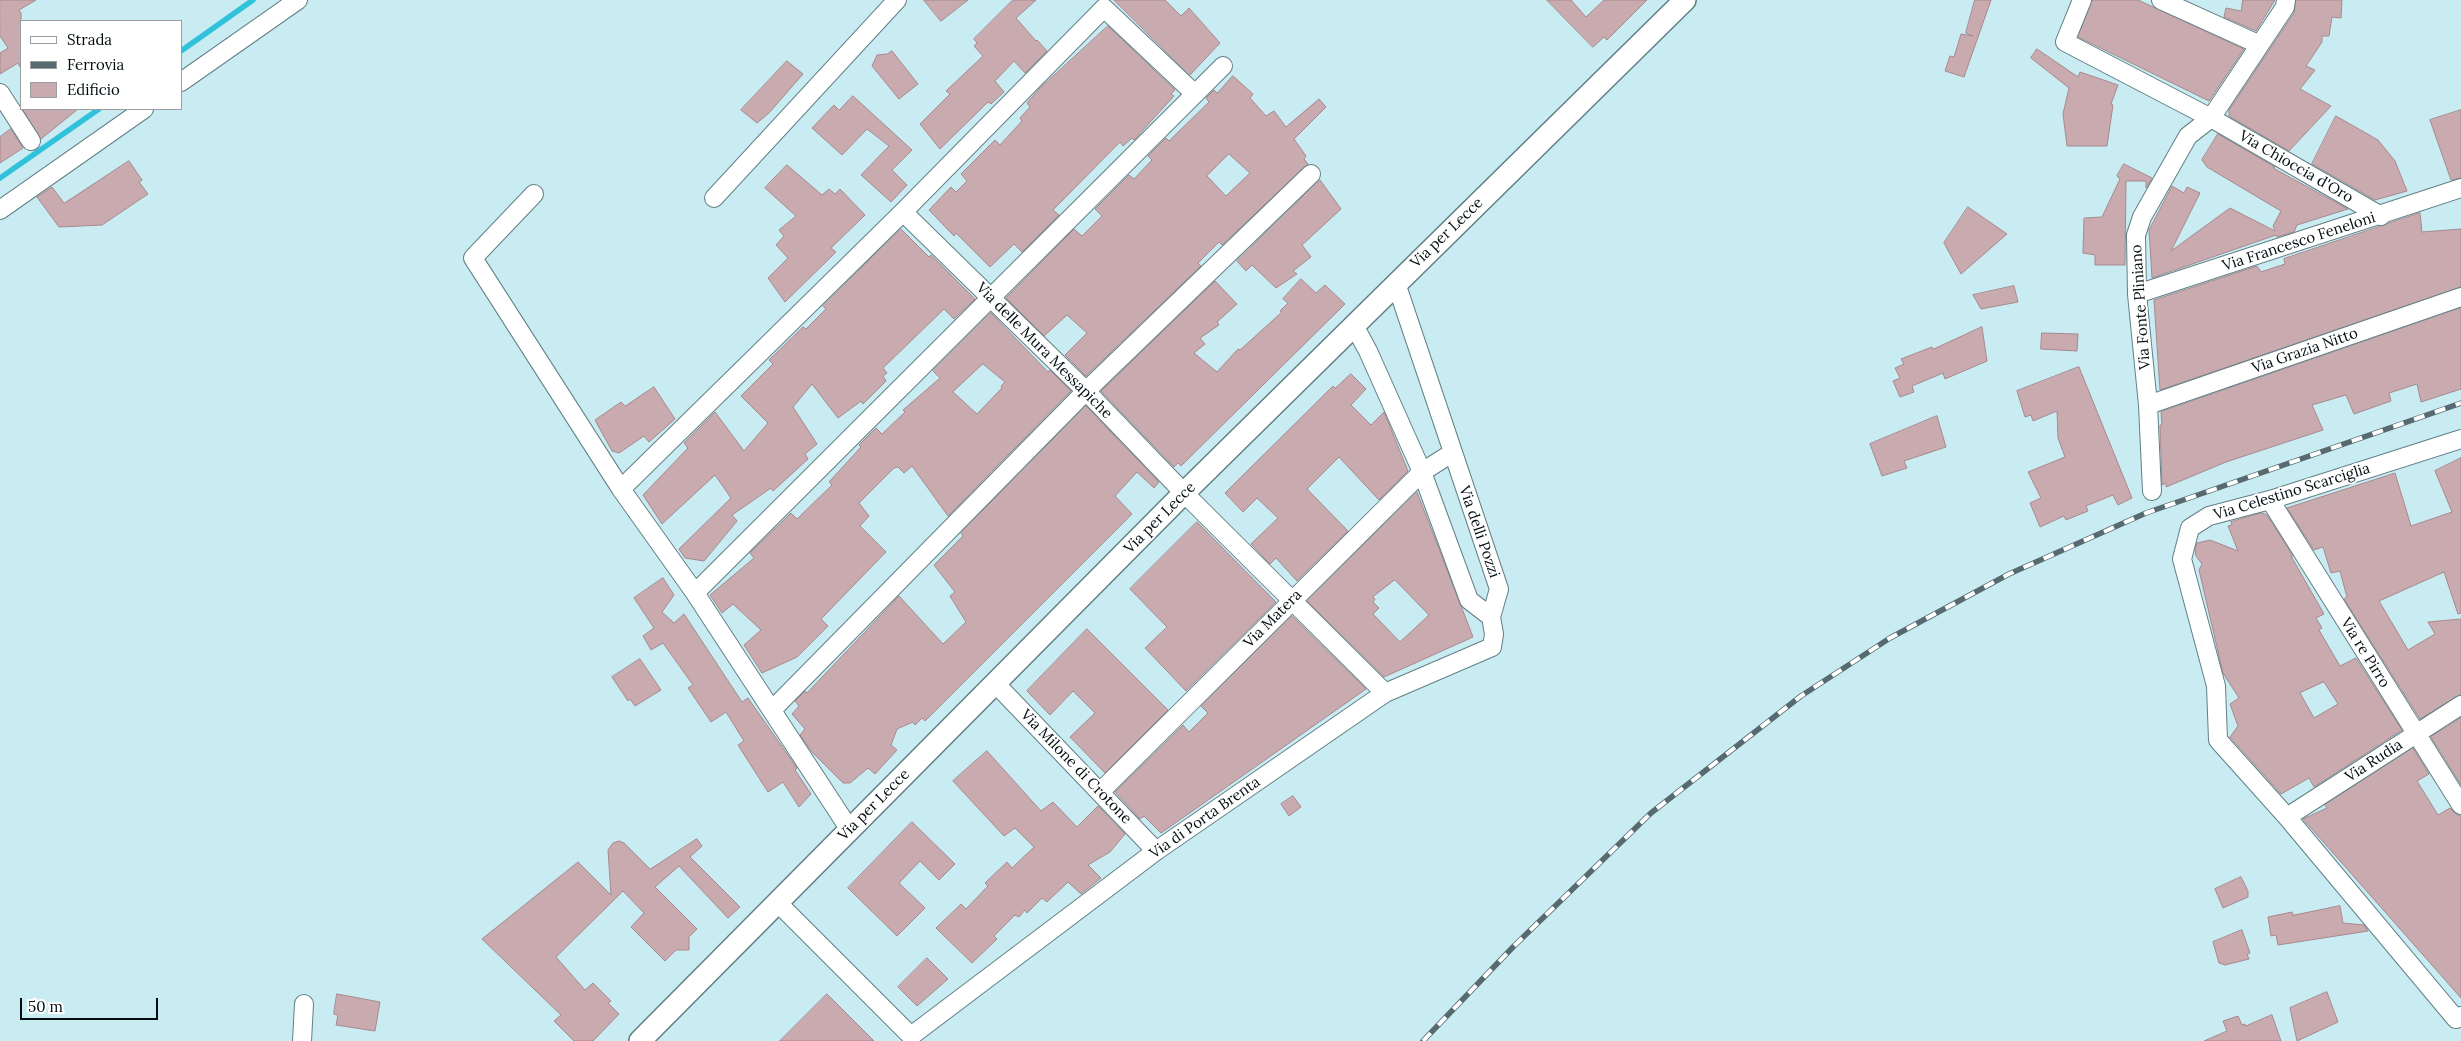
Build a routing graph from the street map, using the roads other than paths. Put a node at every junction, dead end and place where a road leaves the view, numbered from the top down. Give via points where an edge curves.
1 (298, 0) edge
2 (897, 0) edge
3 (1685, 0) edge
4 (2082, 0) edge
5 (2161, 0) edge
6 (2286, 0) edge
7 (2258, 44) junction
8 (1223, 66) dead end
9 (182, 81) edge
10 (0, 94) edge
11 (1195, 94) junction
12 (143, 110) edge
13 (2211, 118) junction
14 (31, 141) dead end
15 (1311, 174) dead end
16 (2461, 188) edge
17 (534, 194) dead end
18 (714, 198) dead end
19 (0, 210) edge
20 (902, 212) junction
21 (2381, 216) junction
22 (1396, 283) junction
23 (2137, 294) junction
24 (990, 297) junction
25 (2461, 297) edge
26 (1354, 327) junction
27 (1086, 391) junction
28 (2148, 405) junction
29 (2461, 439) edge
30 (1452, 453) junction
31 (1422, 472) junction
32 (621, 489) junction
33 (2152, 491) dead end
34 (1184, 493) junction
35 (2270, 500) junction
36 (694, 593) junction
37 (1293, 600) junction
38 (1491, 617) junction
39 (995, 683) junction
40 (1385, 694) junction
41 (2461, 705) edge
42 (772, 710) junction
43 (2416, 733) junction
44 (1100, 792) junction
45 (2461, 805) edge
46 (2287, 817) junction
47 (850, 830) junction
48 (1156, 851) junction
49 (777, 902) junction
50 (304, 1004) dead end
51 (2461, 1016) edge
52 (302, 1041) edge
53 (640, 1041) edge

1 - 9 street
2 - 18 street
3 - 22 street, Via per Lecce
4 - 13 street via 2065,42
5 - 7 street
6 - 7 street, Via Fonte Pliniano via 2285,7
7 - 13 street, Via Fonte Pliniano
8 - 11 street
10 - 14 street
11 - 20 street via 1104,8
11 - 24 street
12 - 19 street
13 - 21 street, Via Chioccia d'Oro
13 - 23 street, Via Fonte Pliniano via 2188,136 2142,217 2136,235
15 - 27 street
16 - 21 street, Via Francesco Feneloni
17 - 32 street via 473,258
20 - 24 street, Via delle Mura Messapiche
20 - 32 street
21 - 23 street, Via Francesco Feneloni
22 - 26 street, Via per Lecce
22 - 30 street, Via delli Pozzi
23 - 28 street, Via Fonte Pliniano
24 - 27 street, Via delle Mura Messapiche
24 - 36 street
25 - 28 street, Via Grazia Nitto
26 - 31 street
26 - 34 street, Via per Lecce
27 - 34 street, Via delle Mura Messapiche
27 - 42 street
28 - 33 street, Via Fonte Pliniano
29 - 35 street, Via Celestino Scarciglia
30 - 31 street, Via Matera
30 - 38 street, Via delli Pozzi via 1499,589
31 - 37 street, Via Matera
31 - 38 street via 1469,600
32 - 36 street
34 - 37 street, Via delle Mura Messapiche
34 - 39 street, Via per Lecce
35 - 43 street, Via re Pirro
35 - 46 street, Via Celestino Scarciglia via 2210,516 2190,528 2182,559 2216,686 2218,740
36 - 42 street
37 - 40 street, Via delle Mura Messapiche
37 - 44 street, Via Matera
38 - 40 street, Via di Porta Brenta via 1492,647
39 - 44 street, Via Milone di Crotone
39 - 47 street, Via per Lecce
40 - 48 street, Via di Porta Brenta
41 - 43 street, Via Rudia
42 - 47 street
43 - 45 street, Via re Pirro
43 - 46 street, Via Rudia
44 - 48 street, Via Milone di Crotone
46 - 51 street via 2456,1019
47 - 49 street, Via per Lecce
48 - 49 street, Via di Porta Brenta via 911,1036
49 - 53 street, Via per Lecce
50 - 52 street

